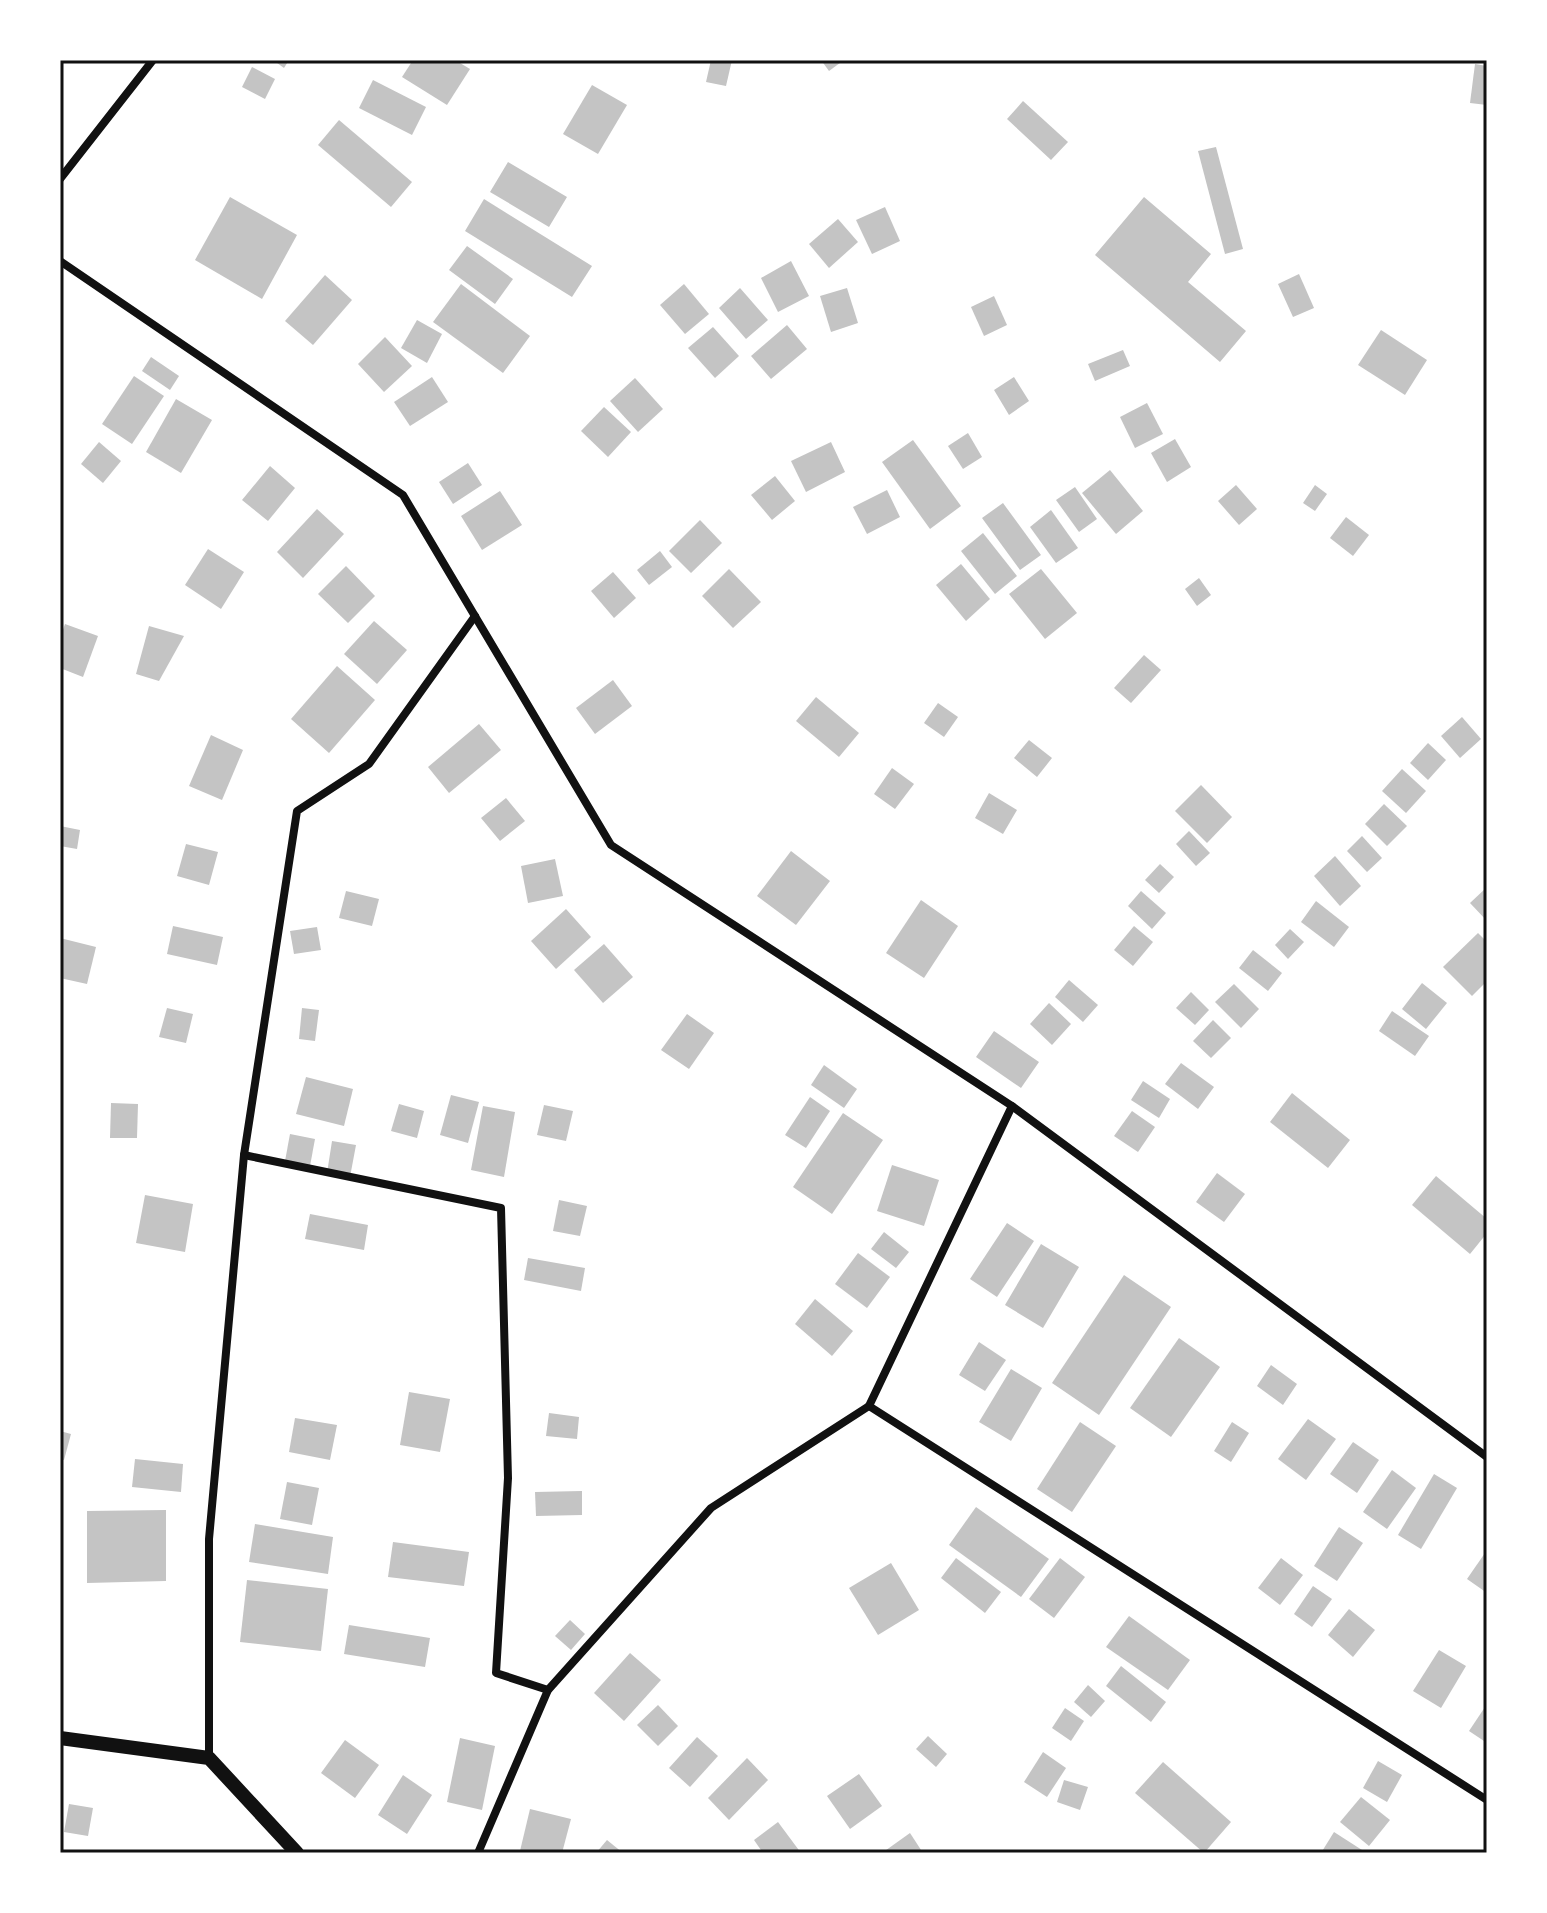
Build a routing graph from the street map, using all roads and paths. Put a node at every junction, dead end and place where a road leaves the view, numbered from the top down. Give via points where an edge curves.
1 (153, 60) edge
2 (60, 179) edge
3 (60, 261) edge
4 (475, 616) junction
5 (1012, 1106) junction
6 (244, 1155) junction
7 (869, 1406) junction
8 (1487, 1457) edge
9 (548, 1690) junction
10 (60, 1738) edge
11 (209, 1758) junction
12 (1487, 1800) edge
13 (297, 1853) edge
14 (478, 1853) edge

1 - 2 street
3 - 4 street via 403,495
4 - 5 street via 611,845
4 - 6 street via 369,764 297,811
5 - 7 street
5 - 8 street
6 - 9 street via 501,1208 508,1478 496,1673
6 - 11 street via 209,1539
7 - 9 street via 711,1508
7 - 12 street
9 - 14 street
10 - 11 street
11 - 13 street

